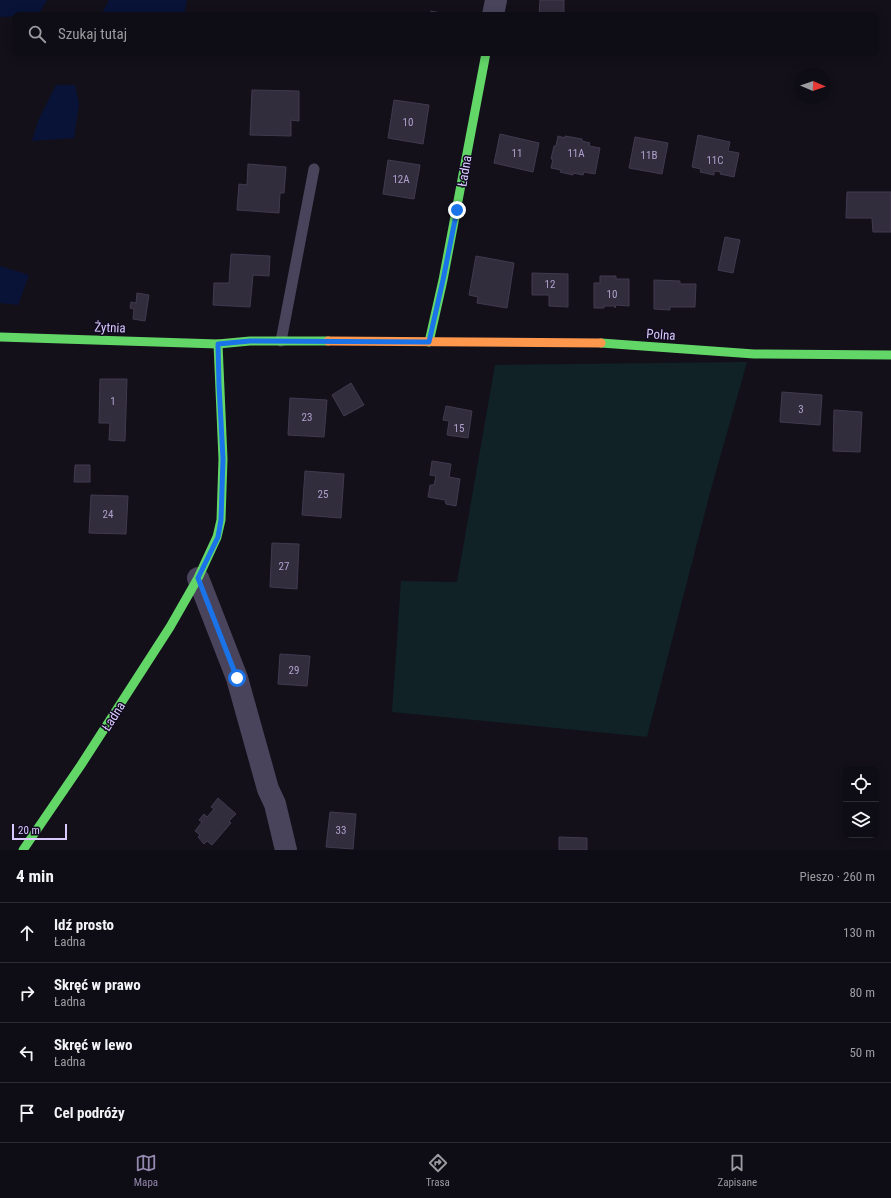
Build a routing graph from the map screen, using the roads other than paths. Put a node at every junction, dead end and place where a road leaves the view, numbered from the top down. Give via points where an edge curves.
1 (496, 0) edge
2 (494, 12) edge
3 (485, 56) edge
4 (314, 169) dead end
5 (0, 337) edge
6 (281, 341) junction
7 (429, 342) junction
8 (218, 344) junction
9 (891, 355) edge
10 (198, 578) junction
11 (23, 850) edge
12 (286, 850) edge

1 - 2 street
3 - 7 street, Ładna
4 - 6 lane
5 - 8 street, Żytnia
6 - 7 street
6 - 8 street
7 - 9 street, Polna via 599,343 754,354
8 - 10 street, Ładna via 223,459 221,520 218,537
10 - 11 street, Ładna via 132,687
10 - 12 street via 237,678 268,789 275,804

